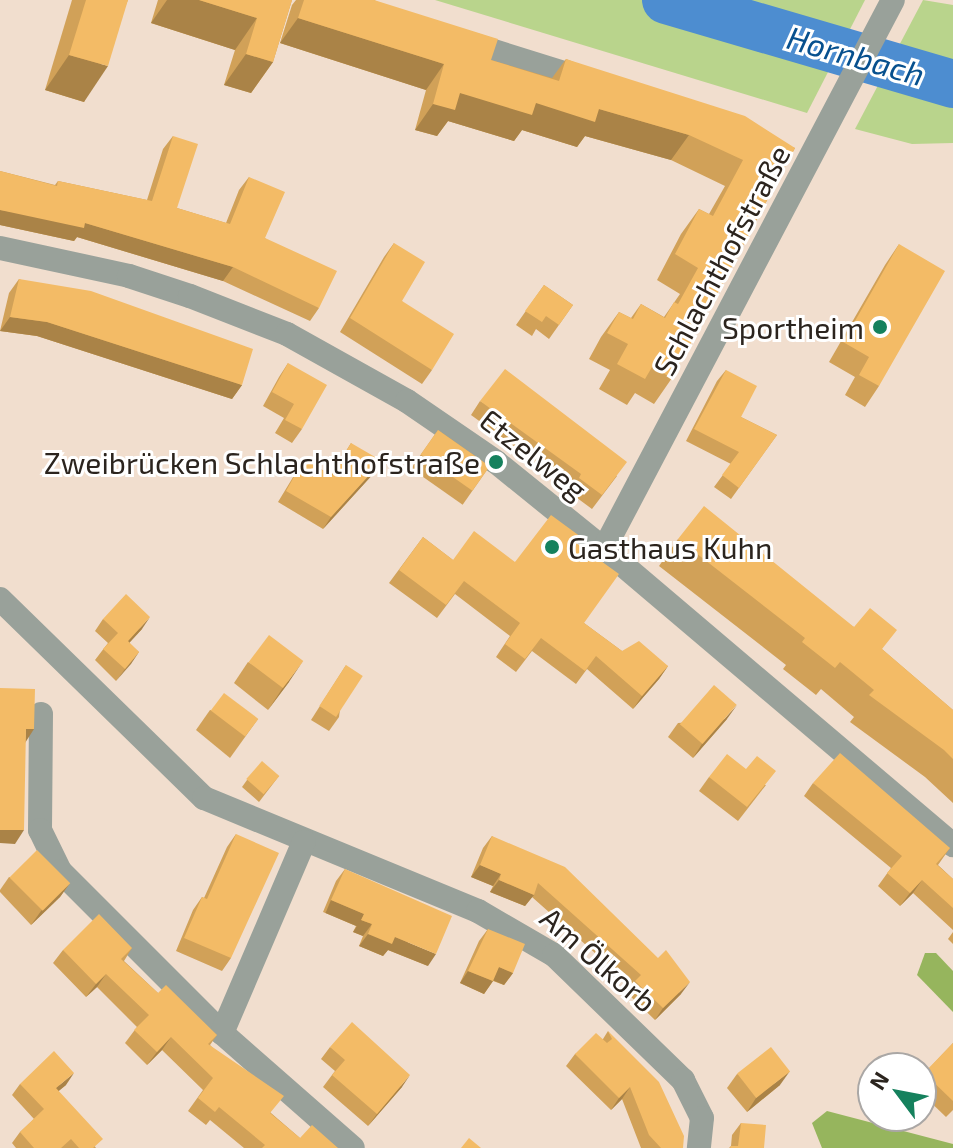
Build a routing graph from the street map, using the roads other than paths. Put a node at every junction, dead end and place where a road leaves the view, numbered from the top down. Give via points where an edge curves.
1 (893, 1) edge
2 (447, 36) edge
3 (609, 88) edge
4 (784, 144) edge
5 (813, 153) junction
6 (0, 248) edge
7 (604, 549) junction
8 (0, 599) edge
9 (41, 714) dead end
10 (304, 842) junction
11 (953, 845) edge
12 (222, 1033) junction
13 (353, 1148) edge
14 (699, 1148) edge

1 - 5 street, Schlachthofstraße
2 - 3 street
4 - 5 street
5 - 7 street, Schlachthofstraße
6 - 7 street, Etzelweg via 129,276 336,358 448,428
7 - 11 street, Etzelweg
8 - 10 street, Am Ölkorb via 204,798
9 - 12 street via 40,830 47,851 60,871
10 - 12 street
10 - 14 street, Am Ölkorb via 478,911 554,955 683,1080 702,1118
12 - 13 street

